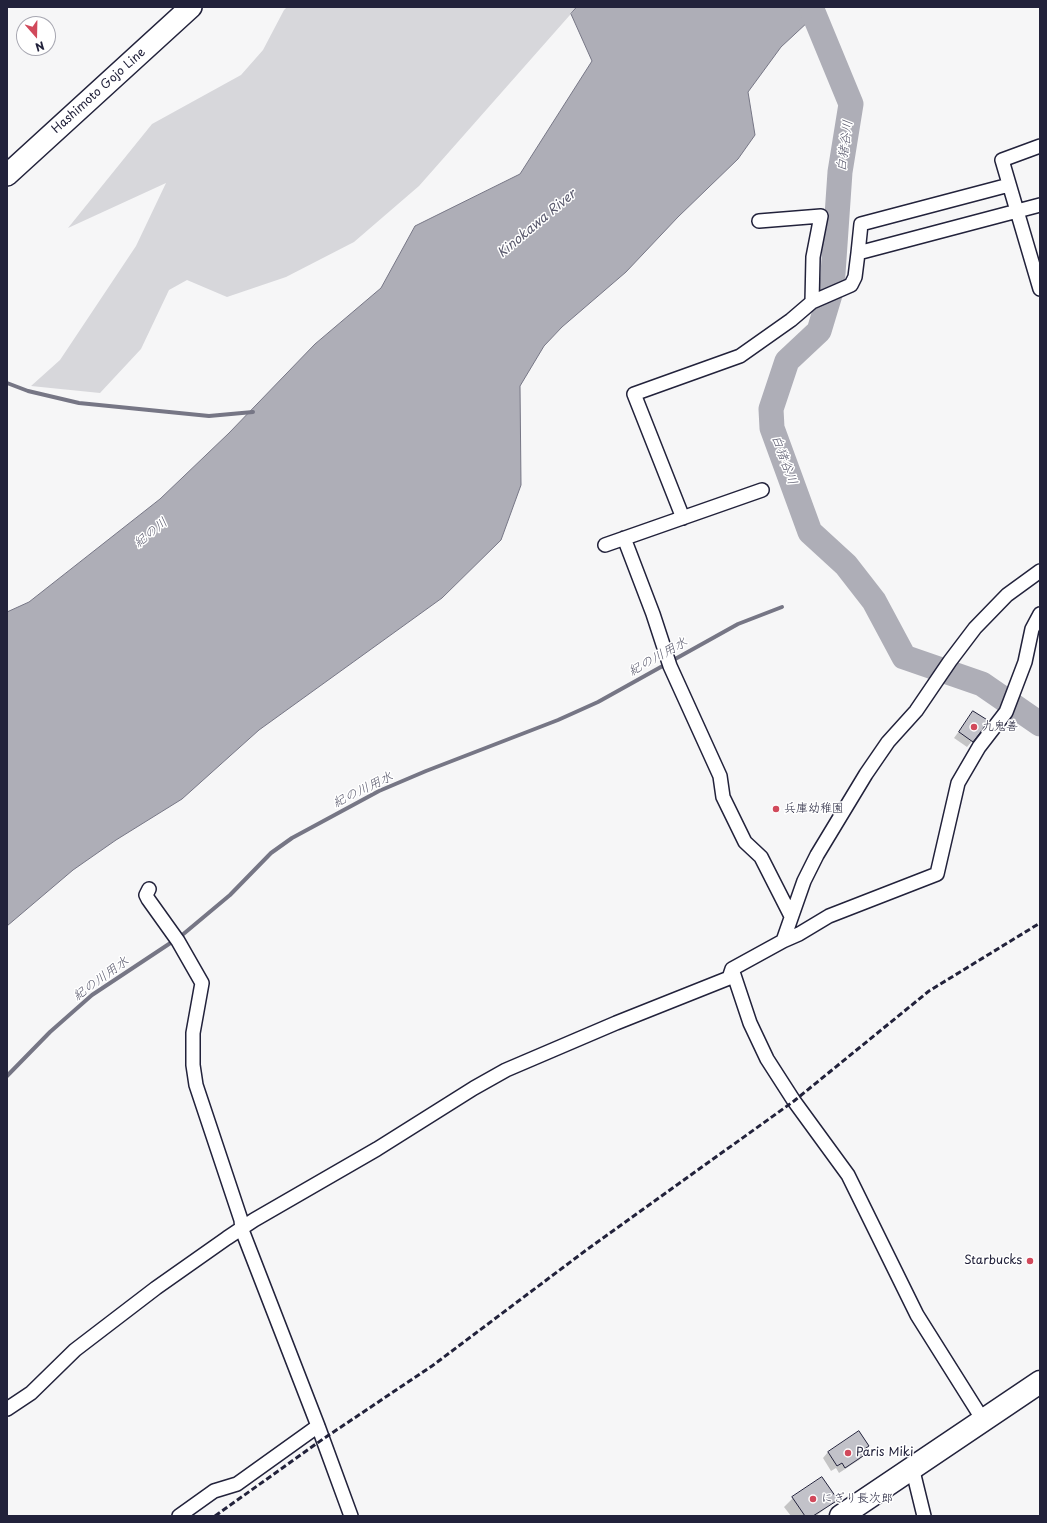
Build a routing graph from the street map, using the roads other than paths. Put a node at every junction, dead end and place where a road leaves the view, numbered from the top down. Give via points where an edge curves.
1 (192, 7) edge
2 (1040, 146) edge
3 (7, 175) edge
4 (1009, 185) junction
5 (1040, 205) edge
6 (1017, 212) junction
7 (759, 221) dead end
8 (858, 253) junction
9 (1040, 289) edge
10 (812, 302) junction
11 (762, 490) dead end
12 (683, 518) junction
13 (624, 538) junction
14 (605, 545) dead end
15 (1040, 571) edge
16 (1040, 614) edge
17 (150, 889) dead end
18 (791, 916) junction
19 (783, 941) junction
20 (732, 969) junction
21 (242, 1230) junction
22 (1040, 1382) edge
23 (7, 1409) edge
24 (983, 1420) junction
25 (318, 1426) junction
26 (912, 1467) junction
27 (180, 1516) edge
28 (350, 1516) edge
29 (840, 1516) edge
30 (924, 1516) edge

1 - 3 main road, Hashimoto Gojo Line
2 - 4 street via 1002,160
4 - 6 street
4 - 8 street via 861,224
5 - 6 street
6 - 8 street
6 - 9 street
7 - 10 street via 821,216 813,257
8 - 10 street via 851,285
10 - 12 street via 740,356 634,394
11 - 12 street
12 - 13 street
13 - 14 street
13 - 18 street via 654,614 668,662 720,776 722,797 745,842 761,857
15 - 18 street via 1007,595 975,628 916,711 888,742 817,855
16 - 19 street via 1032,629 1010,701 958,783 936,874 829,916
17 - 21 street via 146,895 148,899 202,983 193,1033 196,1084 241,1220
18 - 19 street
19 - 20 street
20 - 21 street via 729,978 506,1070 254,1220
20 - 24 street via 750,1023 767,1059 848,1175 917,1315
21 - 23 street via 156,1288 75,1350 31,1393
21 - 25 street
22 - 24 highway
24 - 26 highway
25 - 27 street via 237,1484 214,1491
25 - 28 street
26 - 29 highway
26 - 30 street

